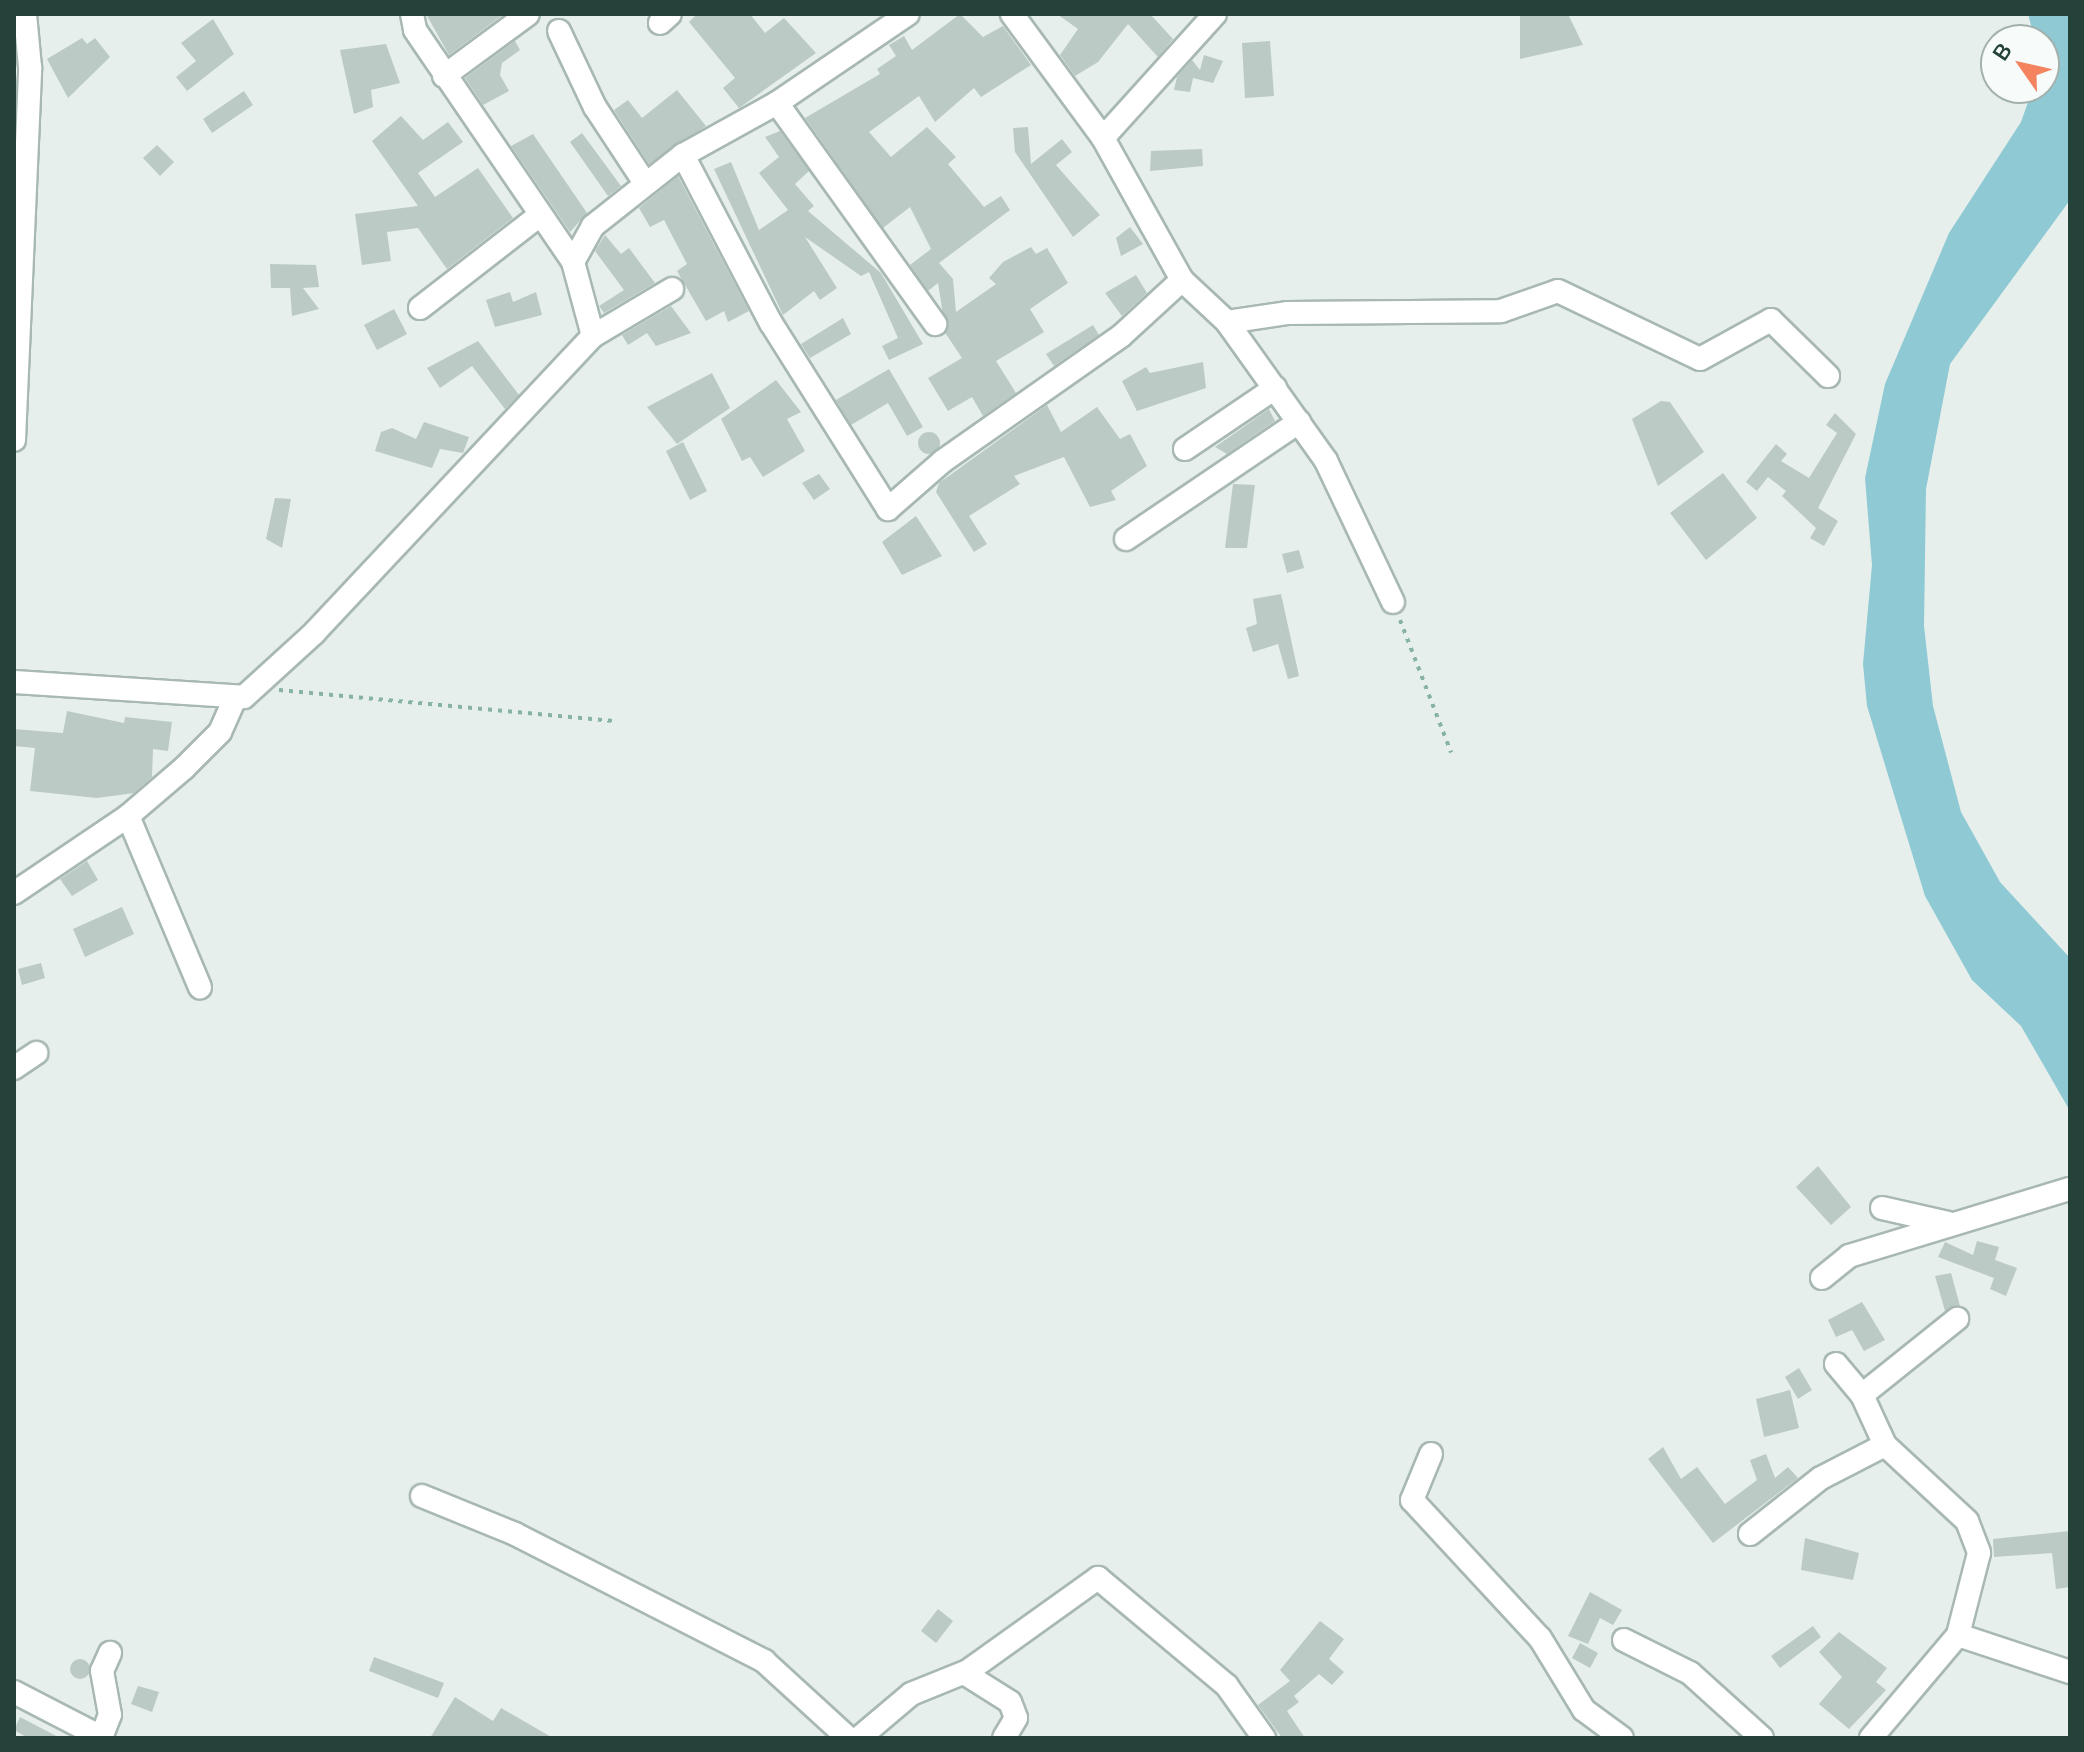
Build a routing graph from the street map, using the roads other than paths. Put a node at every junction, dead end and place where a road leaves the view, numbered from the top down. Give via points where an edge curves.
1 (25, 14) edge
2 (412, 14) edge
3 (528, 14) edge
4 (908, 14) edge
5 (1012, 14) edge
6 (1215, 14) edge
7 (559, 31) dead end
8 (444, 76) junction
9 (777, 103) junction
10 (1103, 138) junction
11 (683, 155) junction
12 (645, 183) junction
13 (536, 218) junction
14 (573, 262) junction
15 (1182, 280) junction
16 (672, 289) dead end
17 (420, 308) dead end
18 (1227, 322) junction
19 (935, 324) dead end
20 (593, 336) junction
21 (1828, 376) dead end
22 (1275, 388) junction
23 (1299, 422) junction
24 (14, 440) edge
25 (1185, 449) dead end
26 (1126, 539) dead end
27 (1393, 602) road end
28 (14, 682) edge
29 (234, 700) junction
30 (128, 816) junction
31 (14, 893) edge
32 (200, 987) dead end
33 (36, 1053) dead end
34 (14, 1068) edge
35 (2070, 1189) edge
36 (1882, 1208) dead end
37 (1948, 1223) junction
38 (1822, 1278) dead end
39 (1957, 1319) dead end
40 (1836, 1364) dead end
41 (1862, 1395) junction
42 (1885, 1445) junction
43 (1431, 1454) dead end
44 (422, 1496) dead end
45 (1750, 1534) dead end
46 (1958, 1635) junction
47 (1624, 1640) dead end
48 (110, 1653) dead end
49 (2070, 1672) edge
50 (964, 1673) junction
51 (14, 1692) edge
52 (101, 1738) edge
53 (848, 1738) edge
54 (859, 1738) edge
55 (1004, 1738) edge
56 (1264, 1738) edge
57 (1622, 1738) edge
58 (1762, 1738) edge
59 (1871, 1738) edge

1 - 24 street via 30,67
2 - 8 street
3 - 8 street
4 - 9 street
5 - 10 street
6 - 10 street
7 - 12 street via 595,107
8 - 13 street
9 - 11 street
9 - 19 street
10 - 15 street
11 - 12 street
11 - 15 street via 771,323 888,509 943,461 1121,336
12 - 14 street via 593,226
13 - 14 street
13 - 17 street
14 - 20 street
15 - 18 street
16 - 20 street
18 - 21 street via 1288,313 1501,311 1558,291 1700,359 1771,320
18 - 22 street
20 - 29 street via 257,686
22 - 23 street
22 - 25 street
23 - 26 street
23 - 27 street via 1326,461
28 - 29 street
29 - 30 street via 220,732
30 - 31 street
30 - 32 street
33 - 34 street
35 - 37 street
36 - 37 street
37 - 38 street via 1914,1241 1834,1262
39 - 41 street
40 - 41 street
41 - 42 street
42 - 45 street via 1821,1478
42 - 46 street via 1976,1535 1976,1585
43 - 57 street via 1412,1500 1540,1638 1584,1710
44 - 53 street via 515,1534 764,1661
46 - 49 street
46 - 59 street
47 - 58 street via 1690,1673
48 - 52 street via 102,1671 110,1715
50 - 54 street via 911,1694
50 - 55 street via 1010,1702 1016,1718
50 - 56 street via 1098,1578 1227,1686
51 - 52 street

